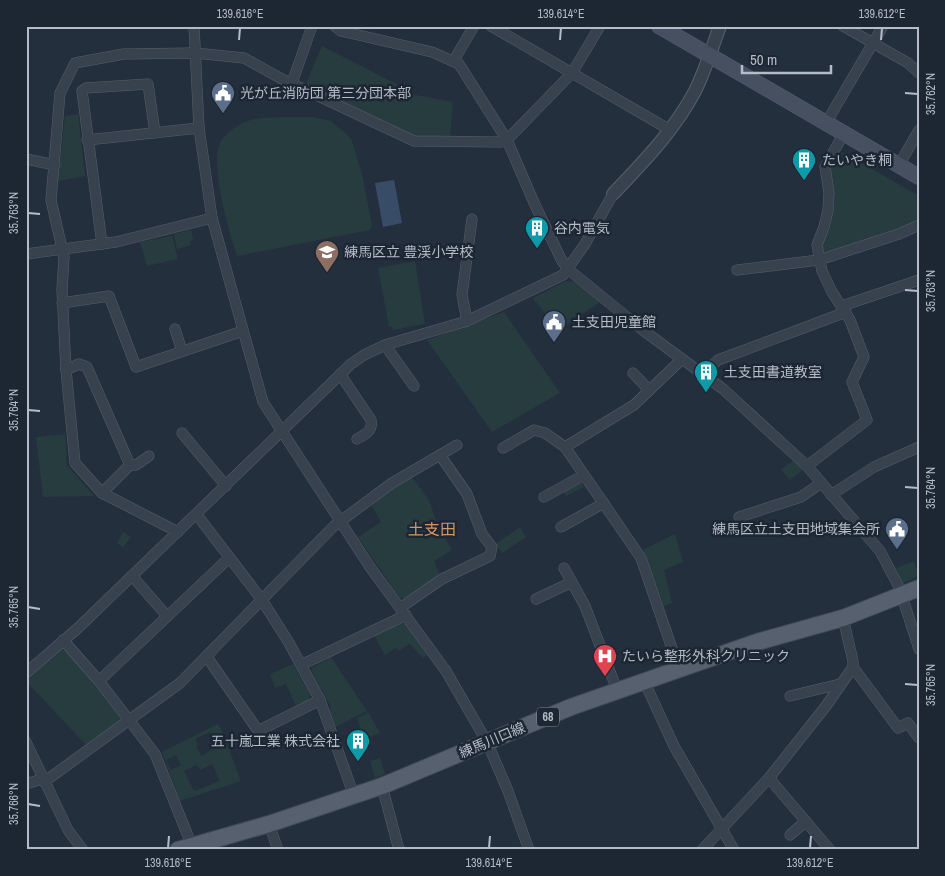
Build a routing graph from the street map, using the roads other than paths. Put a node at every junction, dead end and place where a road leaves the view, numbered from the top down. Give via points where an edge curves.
1 (194, 26) edge
2 (312, 26) edge
3 (336, 26) edge
4 (474, 26) edge
5 (491, 26) edge
6 (600, 26) edge
7 (659, 26) edge
8 (720, 26) edge
9 (843, 26) edge
10 (882, 26) edge
11 (873, 44) junction
12 (195, 53) junction
13 (709, 56) junction
14 (454, 60) junction
15 (572, 73) junction
16 (919, 73) edge
17 (292, 83) junction
18 (826, 123) junction
19 (199, 128) junction
20 (670, 130) junction
21 (919, 130) edge
22 (155, 132) junction
23 (844, 133) junction
24 (87, 140) junction
25 (507, 140) junction
26 (26, 159) edge
27 (55, 164) junction
28 (899, 165) junction
29 (919, 177) edge
30 (613, 194) joint
31 (212, 218) junction
32 (472, 219) dead end
33 (919, 225) edge
34 (102, 244) junction
35 (61, 251) junction
36 (26, 254) edge
37 (819, 260) junction
38 (569, 270) junction
39 (737, 270) dead end
40 (919, 280) edge
41 (62, 304) junction
42 (844, 309) junction
43 (467, 321) junction
44 (175, 329) dead end
45 (243, 330) junction
46 (385, 345) junction
47 (182, 351) junction
48 (682, 359) junction
49 (66, 370) junction
50 (633, 373) dead end
51 (340, 374) junction
52 (703, 374) junction
53 (414, 386) dead end
54 (649, 390) junction
55 (282, 432) junction
56 (182, 433) dead end
57 (357, 439) dead end
58 (457, 445) dead end
59 (565, 447) junction
60 (919, 447) edge
61 (502, 448) dead end
62 (440, 455) junction
63 (149, 456) dead end
64 (130, 465) junction
65 (807, 466) junction
66 (584, 475) junction
67 (821, 483) junction
68 (226, 486) junction
69 (102, 493) junction
70 (832, 495) junction
71 (544, 497) dead end
72 (604, 503) junction
73 (196, 515) junction
74 (738, 516) dead end
75 (340, 521) junction
76 (561, 527) dead end
77 (178, 532) junction
78 (229, 558) junction
79 (564, 568) dead end
80 (132, 576) junction
81 (572, 582) junction
82 (919, 588) edge
83 (901, 595) junction
84 (536, 599) dead end
85 (262, 600) junction
86 (403, 611) junction
87 (167, 616) junction
88 (843, 618) junction
89 (63, 640) junction
90 (919, 649) edge
91 (207, 657) junction
92 (301, 665) junction
93 (853, 667) junction
94 (679, 669) junction
95 (26, 673) edge
96 (99, 681) junction
97 (644, 681) junction
98 (840, 684) junction
99 (617, 690) junction
100 (790, 696) dead end
101 (320, 700) junction
102 (129, 720) junction
103 (919, 738) edge
104 (26, 742) edge
105 (487, 742) junction
106 (770, 778) junction
107 (43, 780) junction
108 (26, 784) edge
109 (382, 786) junction
110 (354, 796) junction
111 (806, 821) junction
112 (269, 824) junction
113 (722, 830) junction
114 (790, 835) dead end
115 (186, 848) edge
116 (84, 850) edge
117 (278, 850) edge
118 (399, 850) edge
119 (529, 850) edge
120 (702, 850) edge
121 (734, 850) edge
122 (830, 850) edge

1 - 12 street
2 - 17 street
3 - 14 street via 341,31
4 - 14 street
5 - 15 street
6 - 15 street
7 - 13 main road
8 - 13 street
9 - 11 street
10 - 11 street
11 - 16 street via 908,63
11 - 18 street
12 - 17 street via 244,58
12 - 19 street
12 - 27 street via 124,54 75,63 61,89
13 - 18 main road
13 - 20 street via 694,91
14 - 25 street
15 - 20 street
15 - 25 street
17 - 25 street via 414,140
18 - 23 main road
19 - 22 street
19 - 31 street
20 - 30 street
21 - 28 street
22 - 24 street
22 - 24 street via 148,84 86,88 81,96
23 - 28 main road
23 - 37 street via 825,167 828,210 817,245
24 - 34 street
25 - 38 street via 535,205
26 - 27 street
27 - 35 street via 51,200
28 - 29 main road
30 - 38 street
31 - 34 street
31 - 45 street
32 - 43 street via 462,295
33 - 37 street
34 - 35 street
35 - 36 street
35 - 41 street via 64,257
37 - 39 street
37 - 42 street via 832,292
38 - 43 street
38 - 48 street
40 - 42 street
41 - 47 street via 109,296 136,367
41 - 49 street
42 - 52 street via 718,360
42 - 65 street via 864,357 852,382 867,420
43 - 46 street
44 - 47 street
45 - 47 street
45 - 55 street via 263,402
46 - 51 street via 364,355
46 - 53 street
48 - 52 street
48 - 54 street
49 - 64 street via 79,364 87,366
49 - 69 street via 75,463
50 - 54 street
51 - 55 street
51 - 57 street via 371,420 369,432
52 - 65 street via 755,416
54 - 59 street via 634,404
55 - 68 street
55 - 75 street
56 - 68 street
58 - 62 street
59 - 61 street via 534,430
59 - 66 street
60 - 70 street via 874,467
62 - 75 street via 392,483
62 - 86 street via 467,494 492,553 442,579
63 - 64 street via 136,465
64 - 69 street
65 - 67 street
66 - 71 street
66 - 72 street
67 - 70 street
67 - 74 street via 800,496
68 - 73 street
69 - 77 street
70 - 83 street via 880,551
72 - 76 street
72 - 94 street via 641,558
73 - 77 street
73 - 78 street
75 - 85 street
75 - 86 street
77 - 80 street
78 - 85 street
78 - 87 street
79 - 81 street
80 - 87 street
80 - 89 street
81 - 84 street
81 - 99 street via 585,606
82 - 83 main road, 練馬川口線 / 68
83 - 88 main road, 練馬川口線 / 68
83 - 90 street
85 - 91 street
85 - 92 street
86 - 92 street
86 - 105 street via 446,671
87 - 96 street
88 - 93 street
88 - 94 main road, 練馬川口線 / 68 via 756,642
89 - 95 street
89 - 96 street
91 - 101 street via 257,729
91 - 102 street via 180,683
92 - 101 street
93 - 98 street
93 - 103 street via 898,728 908,723
94 - 97 main road, 練馬川口線 / 68
96 - 102 street
97 - 99 main road, 練馬川口線 / 68
97 - 113 street via 674,746
98 - 100 street
98 - 106 street
99 - 105 main road, 練馬川口線 / 68
101 - 110 street
102 - 107 street
102 - 115 street via 155,754
104 - 107 street
105 - 109 main road, 練馬川口線 / 68
105 - 119 street
106 - 111 street
106 - 113 street
107 - 108 street
107 - 116 street via 68,830
109 - 110 main road, 練馬川口線 / 68
109 - 118 street
110 - 112 main road, 練馬川口線 / 68
111 - 114 street
111 - 122 street
112 - 115 main road, 練馬川口線 / 68
112 - 117 street
113 - 120 street
113 - 121 street

